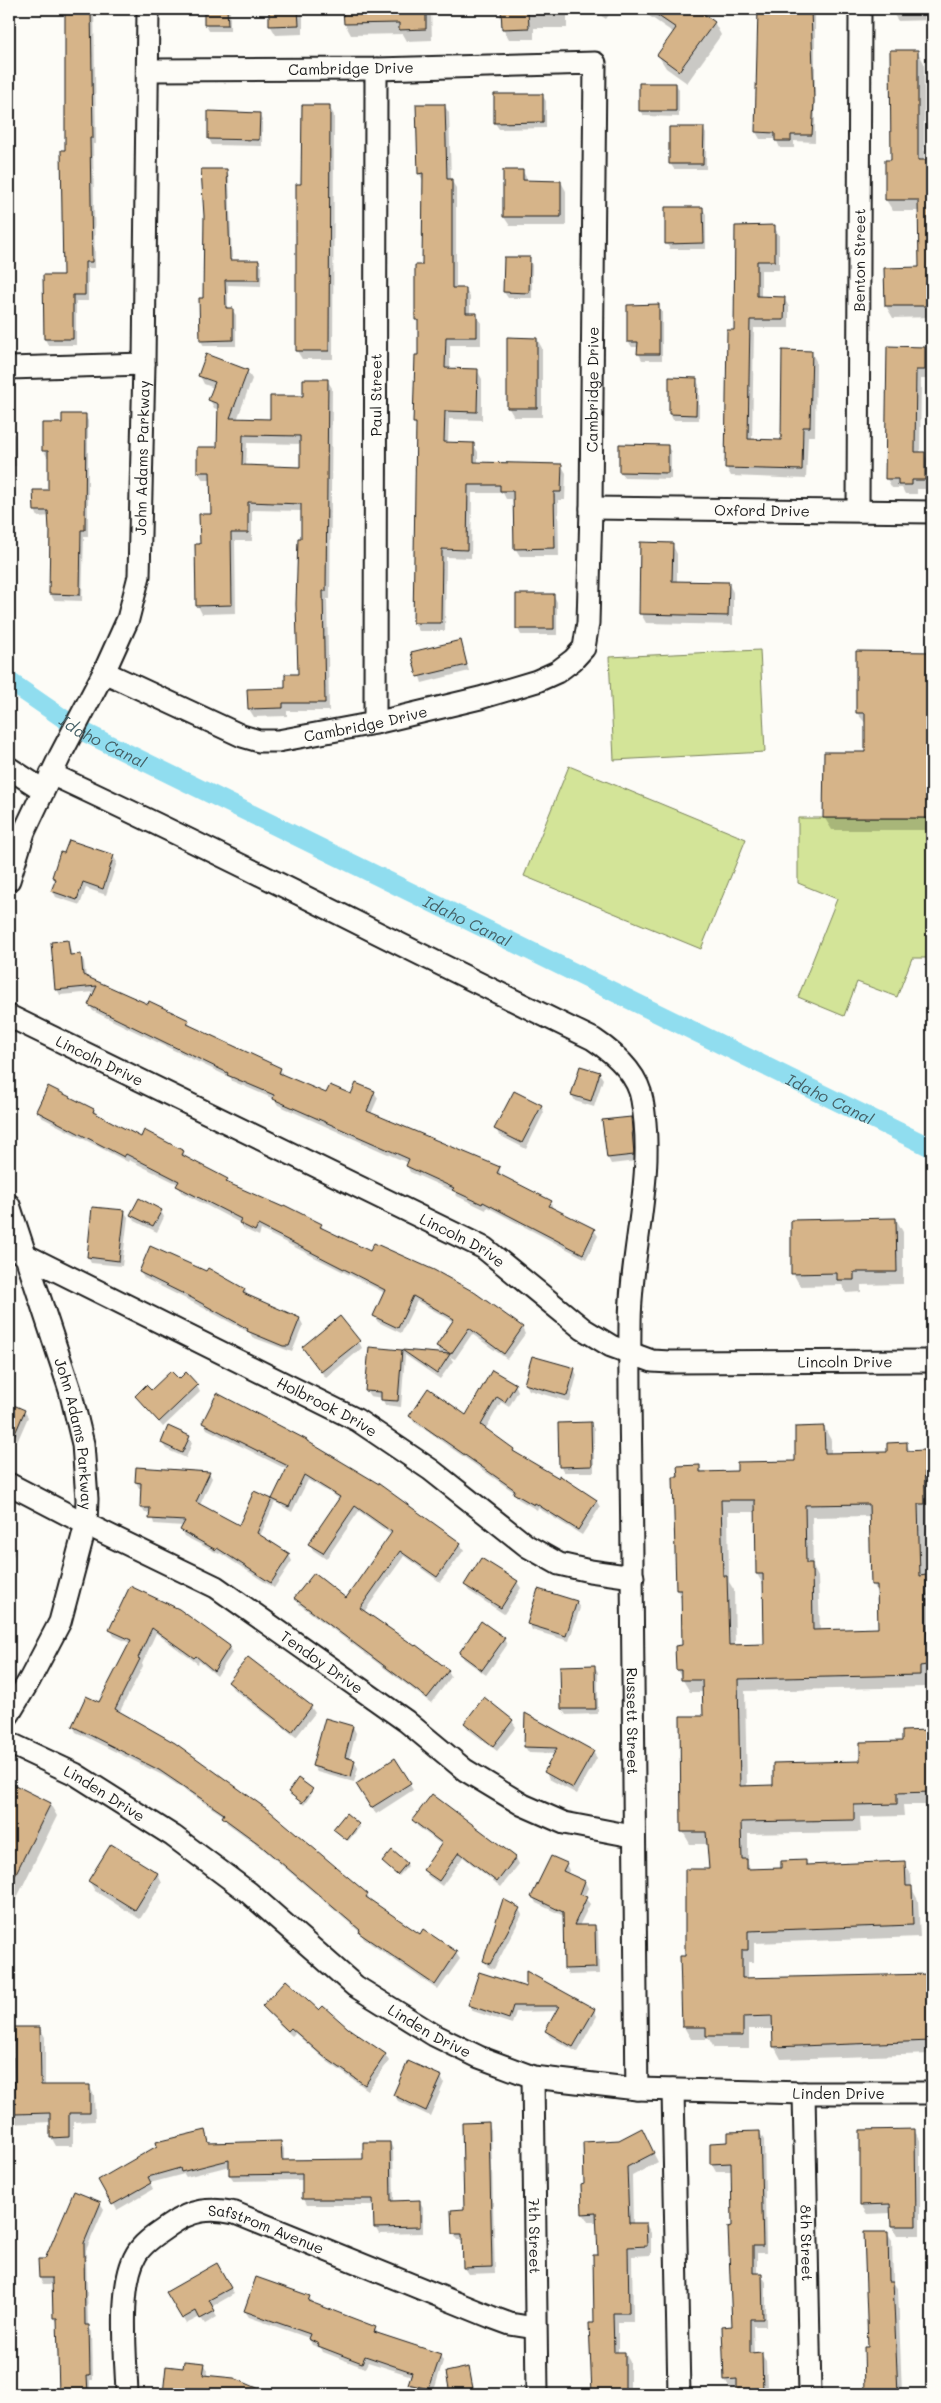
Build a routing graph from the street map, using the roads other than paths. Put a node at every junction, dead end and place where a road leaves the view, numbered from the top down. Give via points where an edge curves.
1 (148, 9) edge
2 (860, 9) edge
3 (376, 69) junction
4 (148, 70) junction
5 (144, 364) junction
6 (9, 368) edge
7 (591, 508) junction
8 (858, 510) junction
9 (932, 512) edge
10 (104, 672) junction
11 (375, 723) junction
12 (9, 768) edge
13 (47, 782) junction
14 (9, 880) edge
15 (9, 1016) edge
16 (9, 1205) edge
17 (18, 1252) edge
18 (630, 1354) junction
19 (932, 1362) edge
20 (9, 1484) edge
21 (86, 1524) junction
22 (632, 1577) junction
23 (9, 1714) edge
24 (9, 1743) edge
25 (632, 1836) junction
26 (534, 2077) junction
27 (636, 2089) junction
28 (673, 2090) junction
29 (804, 2093) junction
30 (932, 2093) edge
31 (535, 2328) junction
32 (127, 2394) edge
33 (537, 2394) edge
34 (680, 2394) edge
35 (810, 2394) edge

1 - 4 street, John Adams Parkway
2 - 8 street, Benton Street
3 - 4 street, Cambridge Drive
3 - 7 street, Cambridge Drive via 595,63
3 - 11 street, Paul Street
4 - 5 street, John Adams Parkway
5 - 6 street
5 - 10 street, John Adams Parkway via 139,576 128,619
7 - 8 street, Oxford Drive
7 - 11 street, Cambridge Drive via 588,623 584,648 573,660 537,681
8 - 9 street, Oxford Drive
10 - 11 street, Cambridge Drive via 196,716 259,741 278,741
10 - 13 street, John Adams Parkway
12 - 13 street, Russett Street
13 - 14 street, John Adams Parkway via 24,832
13 - 18 street, Russett Street via 197,842 612,1051 631,1074 642,1096 646,1127 647,1163 630,1321
15 - 18 street, Lincoln Drive via 484,1248 584,1329
16 - 17 street, John Adams Parkway
17 - 21 street, John Adams Parkway via 70,1390 82,1444
17 - 22 street, Holbrook Drive via 357,1420 431,1470 527,1546 559,1564
18 - 19 street, Lincoln Drive via 652,1361 670,1362
18 - 22 street, Russett Street
20 - 21 street, Tendoy Drive
21 - 23 street, John Adams Parkway via 60,1622
21 - 25 street, Tendoy Drive via 216,1587 406,1721 465,1770 508,1797 564,1823
22 - 25 street, Russett Street
24 - 26 street, Linden Drive via 75,1774 173,1836 242,1887 355,1986 434,2035 479,2057
25 - 27 street, Russett Street
26 - 27 street, Linden Drive
26 - 31 street, 7th Street
27 - 28 street, Linden Drive
28 - 29 street, Linden Drive
28 - 34 street
29 - 30 street, Linden Drive
29 - 35 street, 8th Street
31 - 32 street, Safstrom Avenue via 490,2317 235,2213 219,2209 198,2210 155,2235 136,2254 127,2281
31 - 33 street, 7th Street

